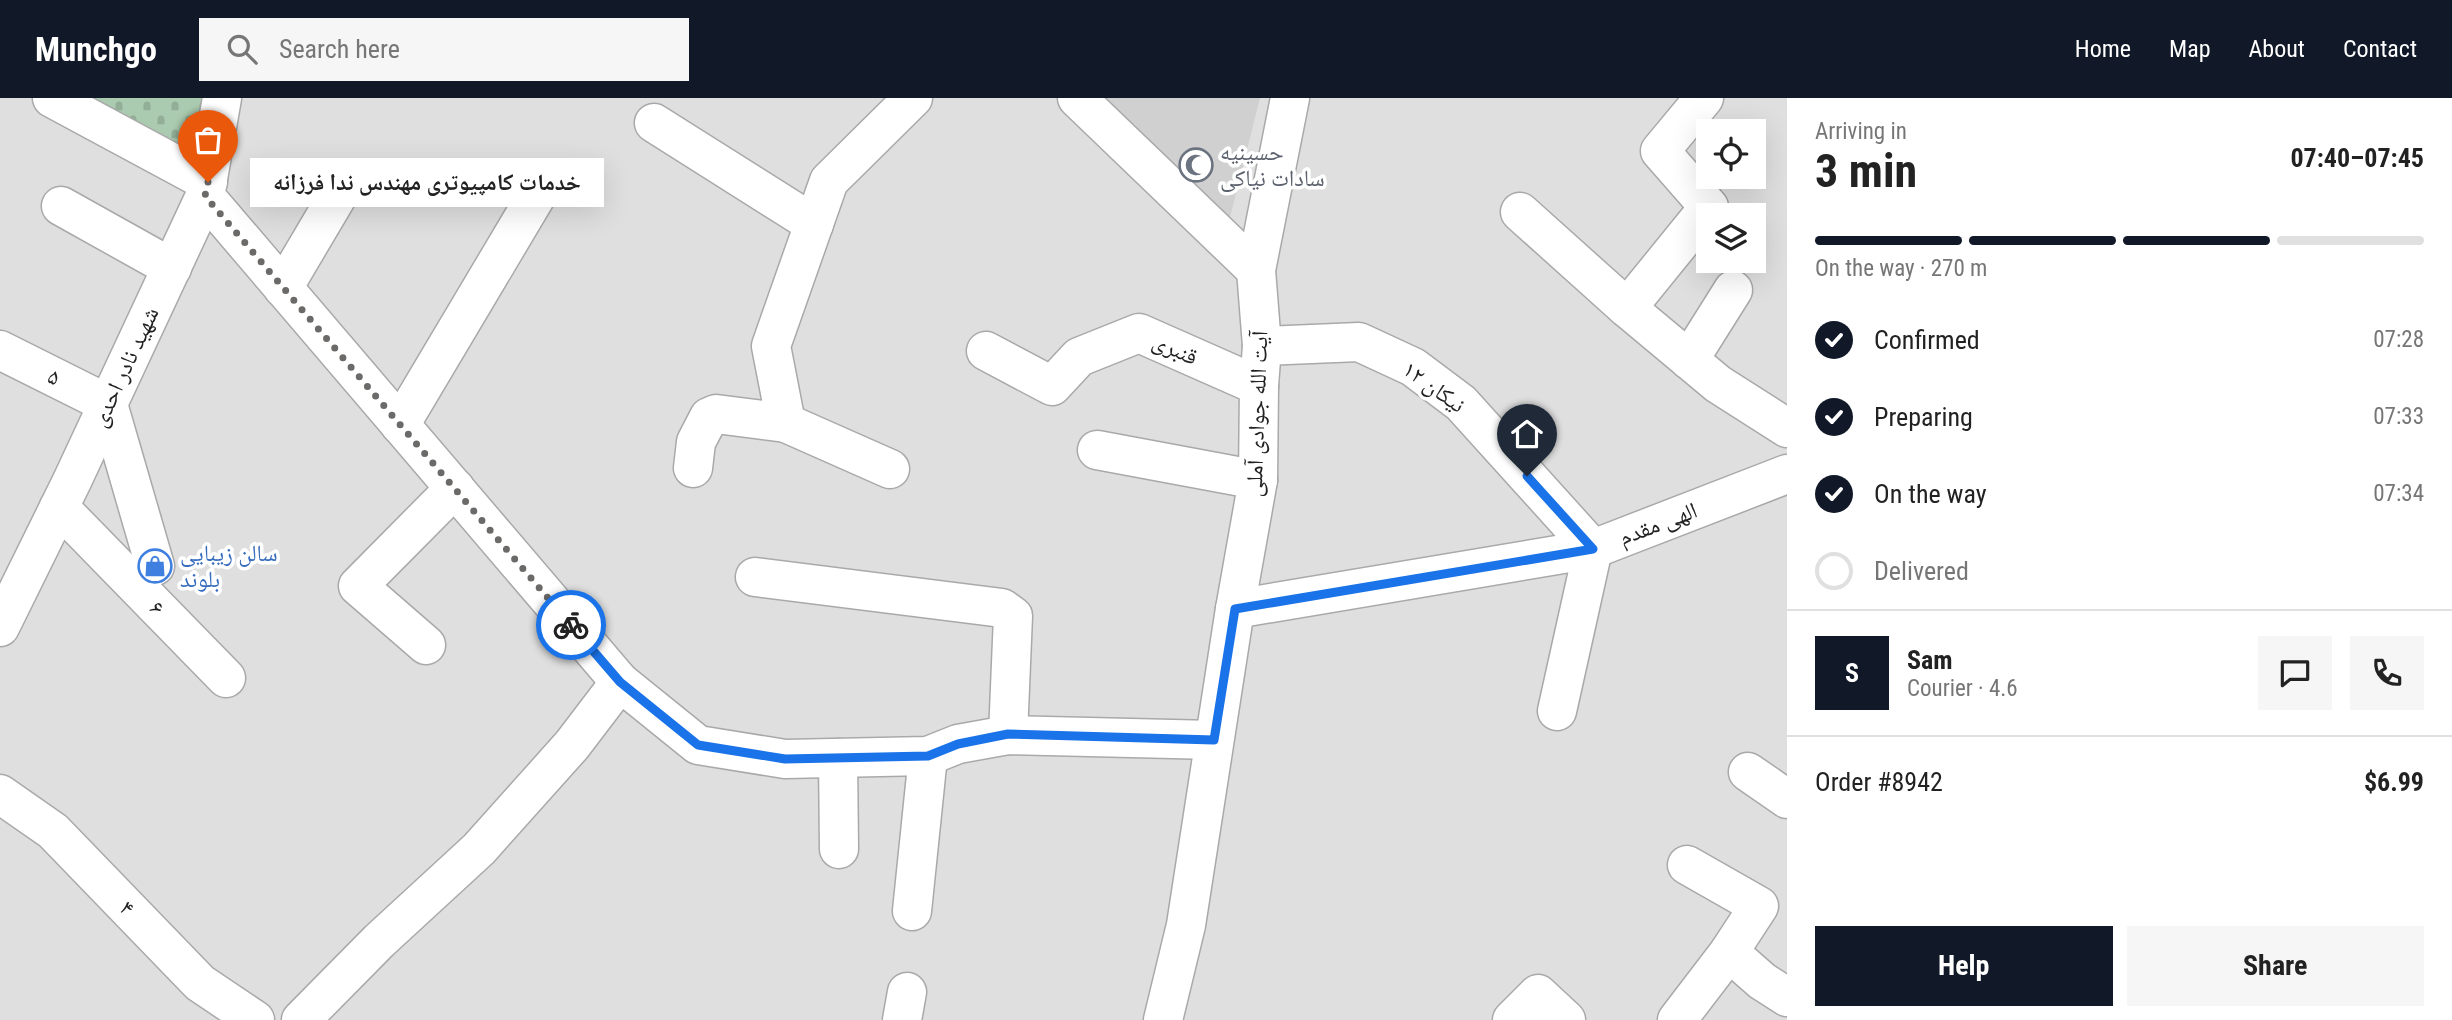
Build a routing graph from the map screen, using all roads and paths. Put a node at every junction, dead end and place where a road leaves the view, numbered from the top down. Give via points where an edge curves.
1 (52, 98) edge
2 (222, 98) edge
3 (913, 98) edge
4 (1077, 98) edge
5 (1290, 98) edge
6 (1704, 98) edge
7 (654, 123) dead end
8 (544, 183) dead end
9 (206, 189) junction
10 (338, 195) dead end
11 (61, 206) dead end
12 (1520, 212) dead end
13 (814, 224) junction
14 (172, 268) junction
15 (1256, 270) junction
16 (283, 288) junction
17 (1734, 290) dead end
18 (1627, 308) junction
19 (1262, 346) junction
20 (0, 350) edge
21 (986, 351) dead end
22 (1689, 360) junction
23 (1259, 386) junction
24 (108, 404) junction
25 (786, 423) junction
26 (400, 425) junction
27 (1787, 428) edge
28 (1097, 450) dead end
29 (693, 468) dead end
30 (890, 469) dead end
31 (1787, 474) edge
32 (1258, 480) junction
33 (454, 488) junction
34 (59, 508) junction
35 (1593, 549) junction
36 (155, 566) dead end
37 (755, 577) dead end
38 (1235, 609) junction
39 (0, 627) edge
40 (426, 645) dead end
41 (226, 678) dead end
42 (620, 682) junction
43 (1557, 711) dead end
44 (1008, 734) junction
45 (1214, 740) junction
46 (928, 756) junction
47 (838, 758) junction
48 (1748, 772) dead end
49 (0, 794) edge
50 (1787, 799) edge
51 (839, 849) dead end
52 (1687, 865) dead end
53 (912, 911) dead end
54 (1729, 952) junction
55 (1787, 997) edge
56 (255, 1020) edge
57 (301, 1020) edge
58 (1163, 1020) edge
59 (1512, 1020) edge
60 (1566, 1020) edge
61 (1676, 1020) edge

1 - 9 street
2 - 9 street, شهید نادر احدی
3 - 13 street via 829,181
4 - 15 street
5 - 15 street, آیت الله جوادی آملی
6 - 18 street via 1660,151 1709,207
7 - 13 street
8 - 26 street
9 - 14 street, شهید نادر احدی
9 - 16 street
10 - 16 street
11 - 14 street
12 - 18 street
13 - 25 street via 771,346
14 - 24 street, شهید نادر احدی
15 - 19 street, آیت الله جوادی آملی
16 - 26 street
17 - 22 street
18 - 22 street
19 - 23 street, آیت الله جوادی آملی
19 - 35 street, نیکان ۱۲ via 1359,342 1413,367 1461,403
20 - 24 street, ۵
21 - 23 street, قنبری via 1052,386 1079,357 1139,333
22 - 27 street
23 - 32 street, آیت الله جوادی آملی
24 - 34 street, شهید نادر احدی
24 - 36 street
25 - 29 street via 716,414 709,417 696,442
25 - 30 street
26 - 33 street
28 - 32 street
31 - 35 street, الهی مقدم
32 - 38 street, آیت الله جوادی آملی
33 - 40 street via 358,586
33 - 42 street
34 - 39 street, شهید نادر احدی
34 - 41 street, ۶
35 - 38 street, الهی مقدم
35 - 43 street
37 - 44 street via 1009,611 1013,616
38 - 45 street, آیت الله جوادی آملی
42 - 47 street via 698,745 785,759
42 - 57 street via 572,745 479,849
44 - 45 street
44 - 46 street via 958,744
45 - 58 street, آیت الله جوادی آملی via 1186,925
46 - 47 street
46 - 53 street
47 - 51 street
48 - 50 street
49 - 56 street, ۴ via 53,831 200,983
52 - 54 street via 1759,906
54 - 55 street
54 - 61 street
59 - 60 street via 1538,994

